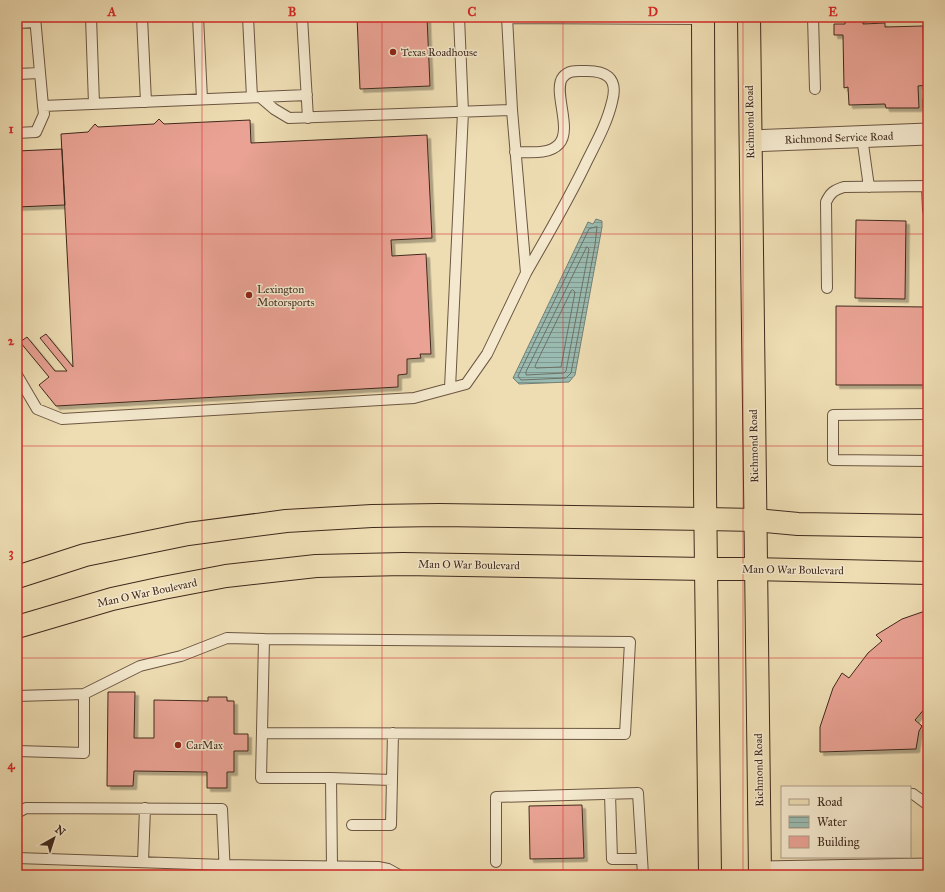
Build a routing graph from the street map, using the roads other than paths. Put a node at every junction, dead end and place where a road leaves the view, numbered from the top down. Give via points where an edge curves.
1 (90, 17) edge
2 (142, 17) edge
3 (198, 17) edge
4 (248, 17) edge
5 (302, 17) edge
6 (459, 17) edge
7 (577, 17) edge
8 (749, 17) edge
9 (813, 17) edge
10 (507, 18) edge
11 (703, 18) edge
12 (35, 20) edge
13 (17, 23) edge
14 (40, 73) junction
15 (17, 74) edge
16 (815, 88) dead end
17 (307, 95) junction
18 (256, 97) junction
19 (202, 100) junction
20 (146, 102) junction
21 (94, 104) junction
22 (43, 106) junction
23 (512, 110) junction
24 (463, 112) junction
25 (308, 118) junction
26 (17, 133) edge
27 (928, 134) edge
28 (862, 137) junction
29 (751, 141) junction
30 (515, 152) junction
31 (928, 186) edge
32 (869, 187) junction
33 (928, 210) edge
34 (526, 273) junction
35 (827, 288) dead end
36 (17, 375) edge
37 (450, 388) junction
38 (928, 414) edge
39 (928, 461) edge
40 (706, 519) junction
41 (755, 520) junction
42 (928, 526) edge
43 (706, 569) junction
44 (756, 569) junction
45 (928, 573) edge
46 (17, 577) edge
47 (17, 627) edge
48 (264, 639) junction
49 (84, 694) junction
50 (17, 696) edge
51 (262, 733) junction
52 (393, 733) junction
53 (17, 751) edge
54 (332, 778) junction
55 (392, 780) junction
56 (610, 794) junction
57 (911, 794) edge
58 (928, 805) edge
59 (145, 808) junction
60 (17, 813) edge
61 (352, 825) dead end
62 (17, 858) edge
63 (642, 859) junction
64 (143, 862) junction
65 (496, 862) dead end
66 (332, 867) junction
67 (928, 869) edge
68 (225, 870) edge
69 (367, 871) edge
70 (760, 873) edge
71 (399, 875) edge
72 (643, 875) edge
73 (710, 875) edge

1 - 21 lane
2 - 20 lane
3 - 19 lane
4 - 18 lane
5 - 17 lane
6 - 24 lane
7 - 10 lane
7 - 11 lane
8 - 29 main road, Richmond Road
9 - 16 lane
10 - 23 lane
11 - 40 main road
12 - 13 lane
12 - 14 lane
14 - 15 lane
14 - 22 lane
17 - 18 lane
17 - 25 lane
18 - 19 lane
18 - 25 lane via 290,118
19 - 20 lane
20 - 21 lane
21 - 22 lane
22 - 26 lane via 44,114 36,132
23 - 24 lane
23 - 30 lane
24 - 25 lane
24 - 37 lane
27 - 28 street, Richmond Service Road
28 - 29 street, Richmond Service Road
28 - 32 lane
29 - 41 main road, Richmond Road
30 - 34 lane
30 - 34 lane via 549,151 563,139 560,85 563,77 571,71 592,70 603,72 610,78 613,100 607,121 579,178
31 - 32 lane
31 - 33 lane
32 - 35 lane via 844,187 829,194 826,202
34 - 37 lane via 487,354 466,384
36 - 37 lane via 37,409 62,419 414,398
38 - 39 lane via 833,415 833,460
40 - 41 main road
40 - 43 main road
40 - 46 main road via 439,515 286,521 188,534 93,553
41 - 42 main road via 798,524
41 - 44 main road, Richmond Road
43 - 44 main road, Man O War Boulevard
43 - 47 main road, Man O War Boulevard via 403,564 316,566 226,576 163,588 112,599
43 - 73 main road
44 - 45 main road, Man O War Boulevard
44 - 70 main road, Richmond Road
48 - 49 lane via 227,638 181,656 140,666
48 - 51 lane
48 - 52 lane via 630,642 625,734
49 - 50 lane
49 - 53 lane via 84,753
51 - 52 lane
51 - 54 lane via 261,778
52 - 55 lane
54 - 55 lane
54 - 66 lane
55 - 61 lane via 391,825
56 - 63 lane via 638,793
56 - 63 lane via 612,859
56 - 65 lane via 496,797
57 - 58 lane
59 - 60 lane via 26,808
59 - 64 lane
59 - 68 lane via 222,808
62 - 64 lane
63 - 72 lane
64 - 68 lane
66 - 68 lane
66 - 69 lane
67 - 70 street
69 - 71 lane via 388,869

